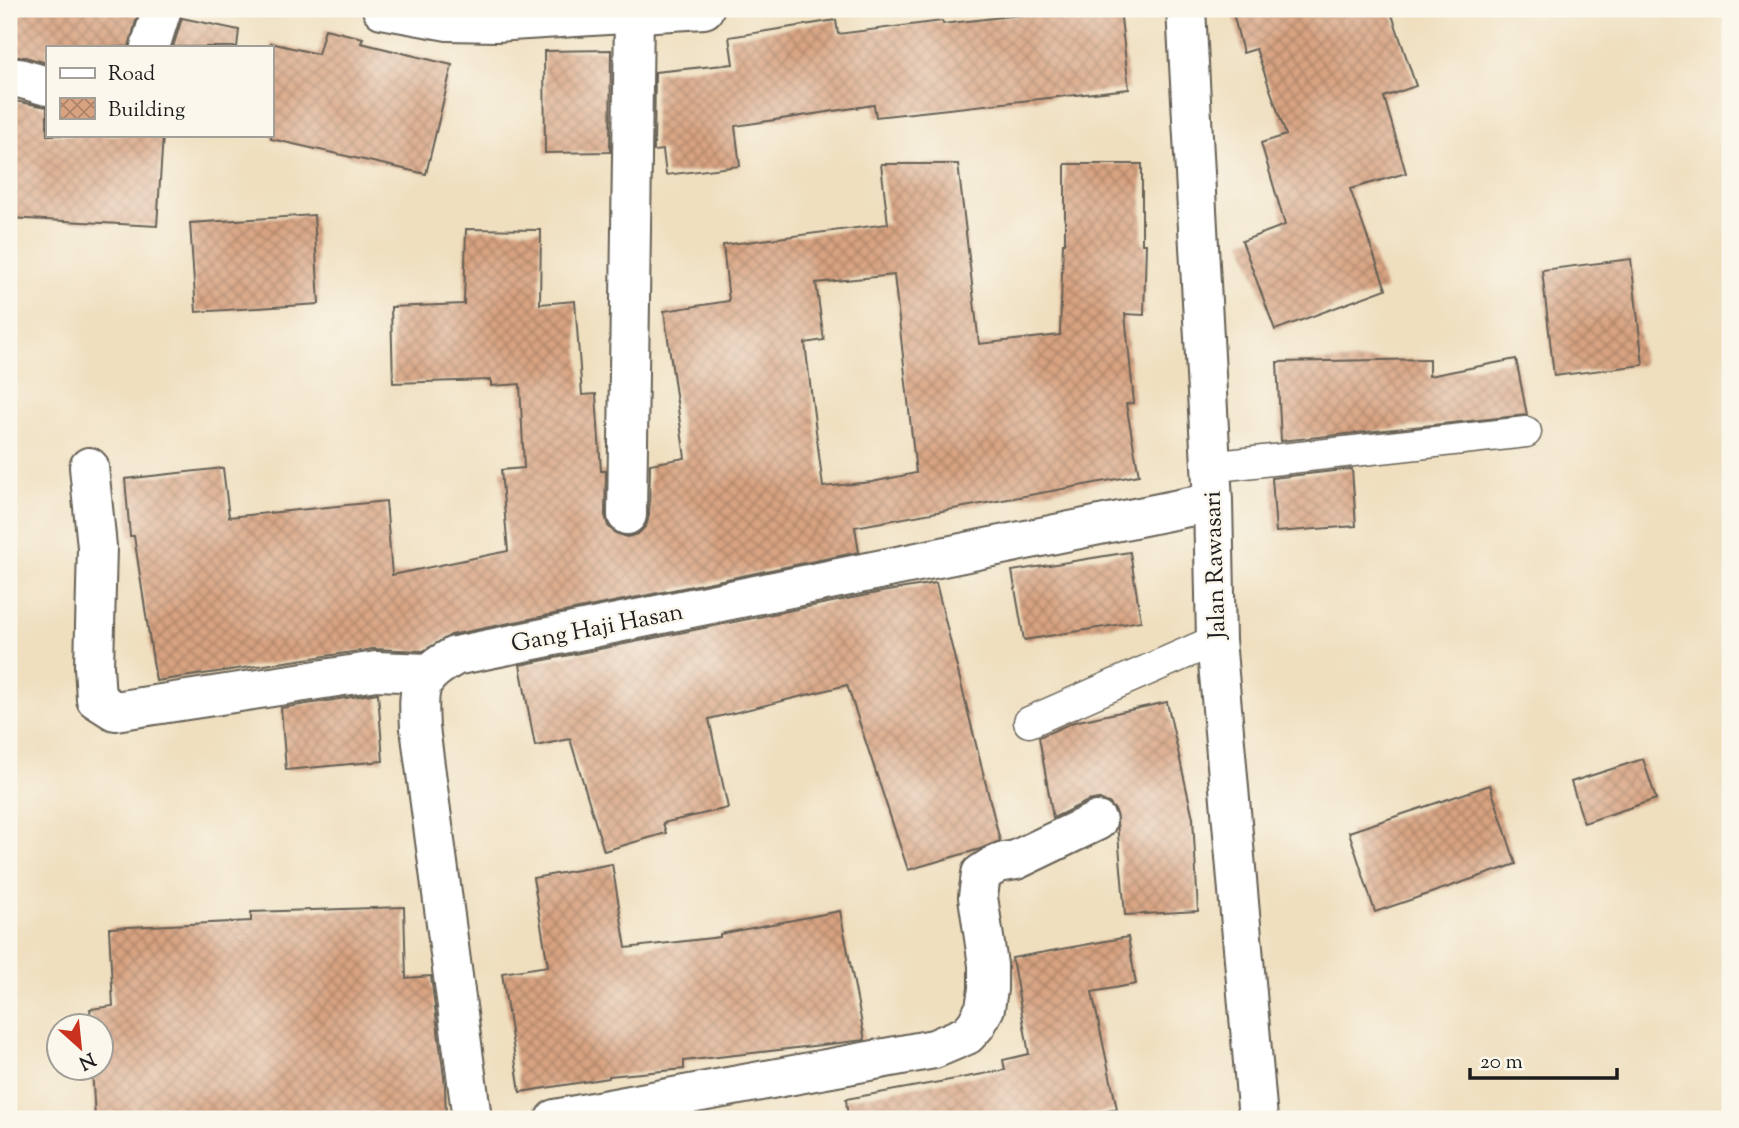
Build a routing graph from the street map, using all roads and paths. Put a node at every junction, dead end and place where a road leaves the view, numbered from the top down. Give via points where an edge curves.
1 (162, 9) edge
2 (382, 9) edge
3 (704, 9) edge
4 (1186, 9) edge
5 (634, 14) junction
6 (150, 46) edge
7 (9, 79) edge
8 (46, 86) edge
9 (1526, 432) dead end
10 (89, 467) dead end
11 (1211, 484) junction
12 (627, 515) dead end
13 (1216, 640) junction
14 (429, 673) junction
15 (1030, 722) dead end
16 (1097, 821) dead end
17 (472, 1119) edge
18 (555, 1119) edge
19 (1258, 1119) edge

1 - 6 street
2 - 5 street via 448,21 495,22
3 - 5 street
4 - 11 street, Jalan Rawasari
5 - 12 street
7 - 8 street
9 - 11 lane
10 - 14 street via 97,547 96,699 115,711 376,671
11 - 13 street, Jalan Rawasari
11 - 14 street, Gang Haji Hasan via 455,656
13 - 15 lane
13 - 19 street, Jalan Rawasari
14 - 17 street via 422,681 420,728
16 - 18 street via 981,874 978,897 988,989 985,1008 967,1035 933,1049

